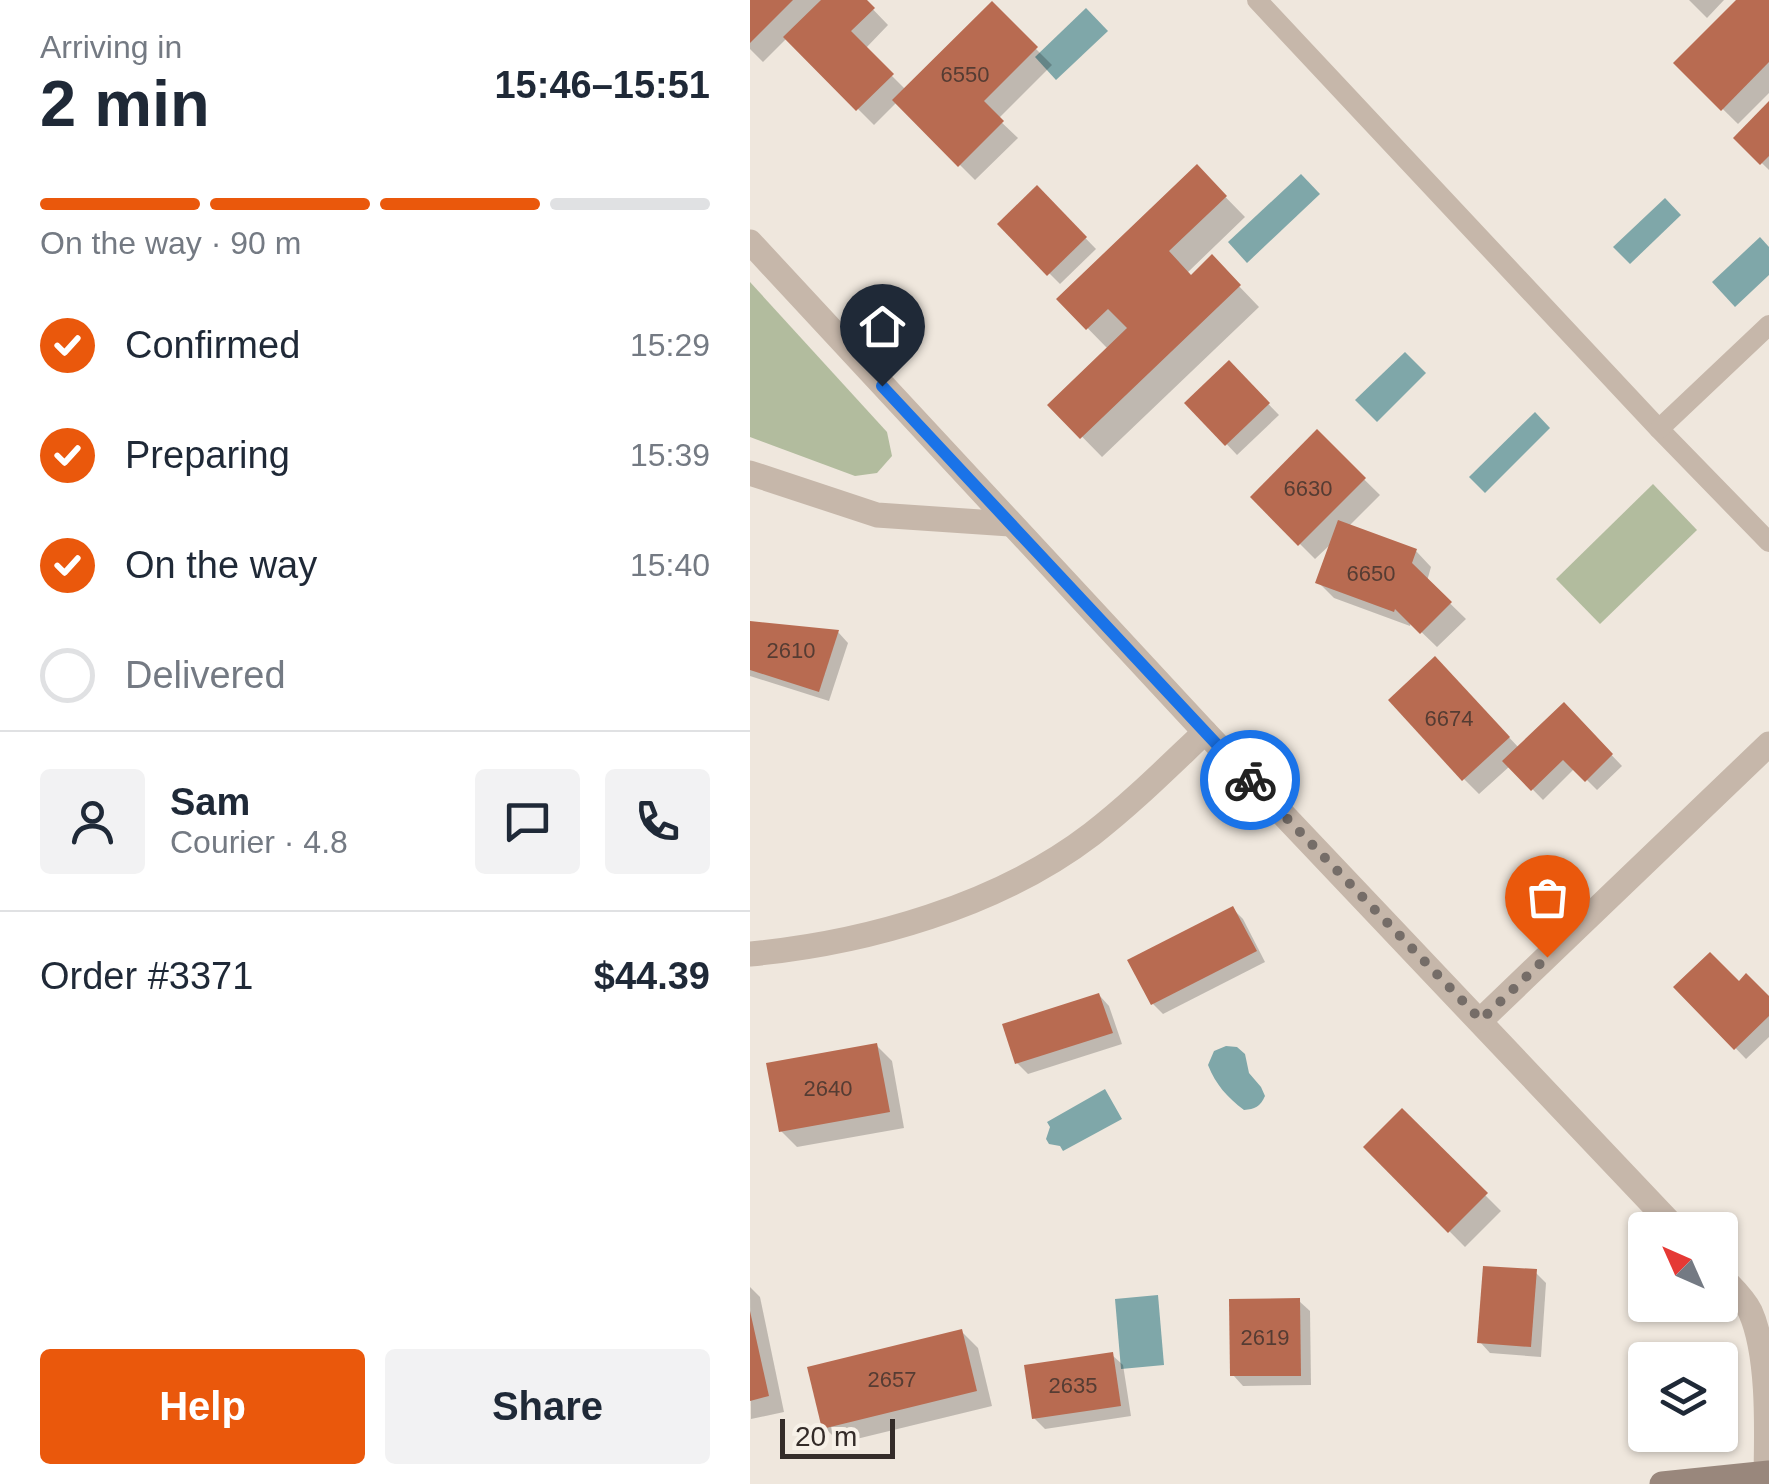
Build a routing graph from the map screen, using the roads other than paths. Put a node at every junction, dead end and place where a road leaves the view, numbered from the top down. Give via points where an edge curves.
1 (1257, 0) edge
2 (750, 242) edge
3 (1769, 326) edge
4 (1659, 430) junction
5 (750, 473) edge
6 (1010, 524) junction
7 (1769, 542) edge
8 (1204, 732) junction
9 (1769, 744) edge
10 (750, 954) edge
11 (1481, 1020) junction
12 (1661, 1212) edge
13 (1738, 1294) edge
14 (1768, 1474) edge
15 (1662, 1484) edge

1 - 4 lane
2 - 6 street
3 - 4 lane
4 - 7 lane
5 - 6 street via 877,515
6 - 8 street
8 - 10 street via 1089,837 1028,873 874,934
8 - 11 street
9 - 11 street
11 - 12 street
13 - 14 street via 1762,1349
14 - 15 main road

